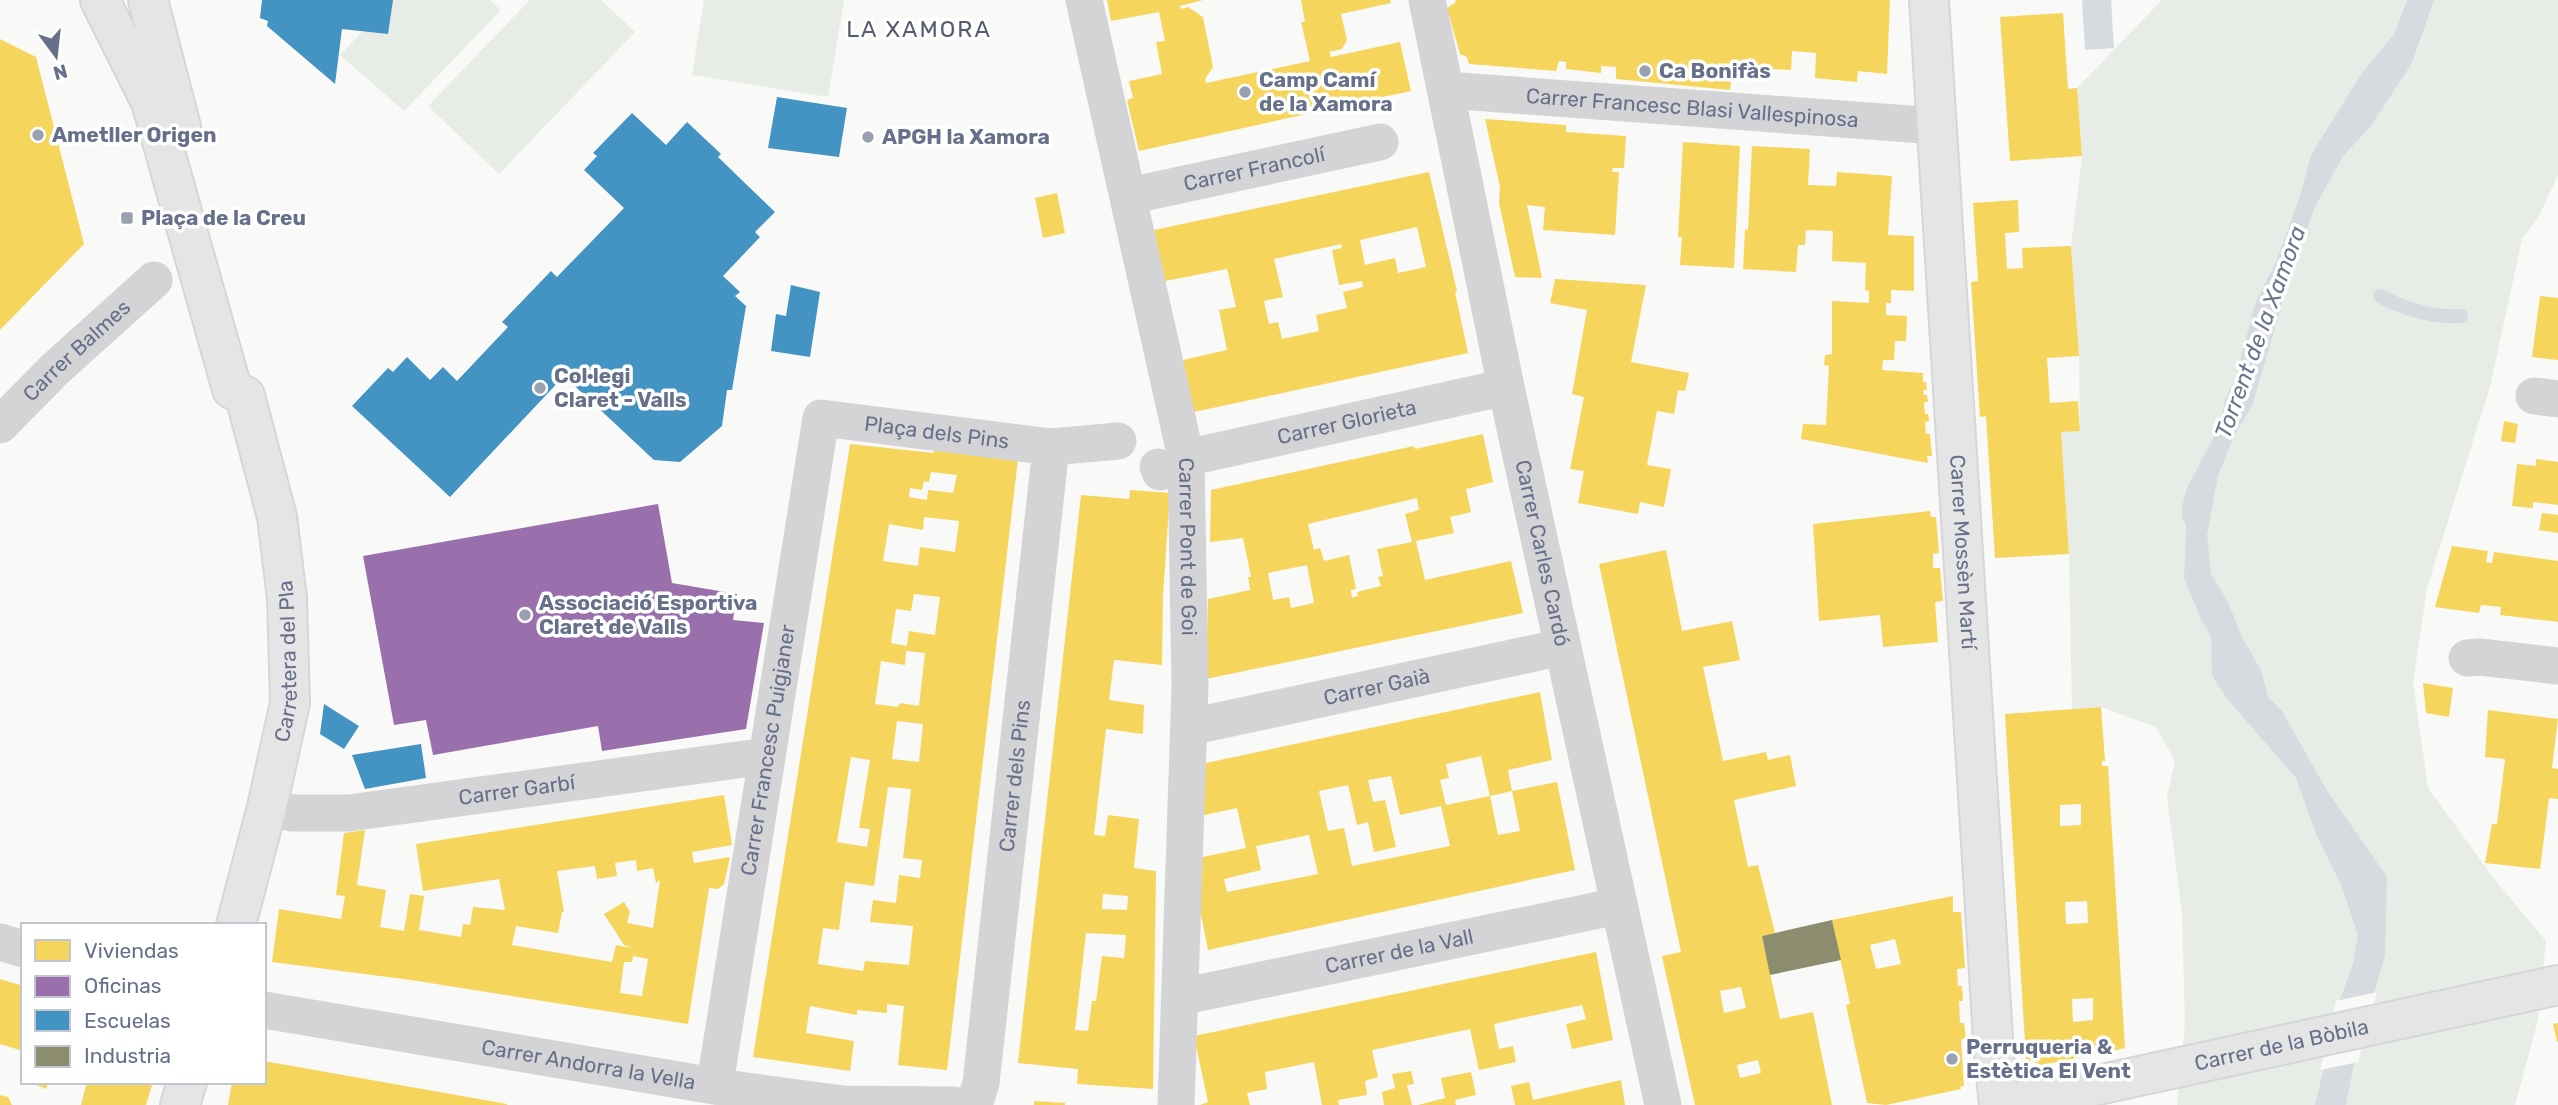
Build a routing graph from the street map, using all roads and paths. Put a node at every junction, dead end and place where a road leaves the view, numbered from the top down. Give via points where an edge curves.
1 (100, 0) edge
2 (148, 0) edge
3 (1084, 0) edge
4 (1427, 0) edge
5 (1929, 0) edge
6 (1447, 90) junction
7 (1937, 126) junction
8 (1380, 142) dead end
9 (1129, 197) junction
10 (154, 280) dead end
11 (1506, 387) junction
12 (246, 396) junction
13 (821, 418) joint
14 (0, 425) edge
15 (1118, 441) dead end
16 (1051, 447) junction
17 (1172, 462) junction
18 (1563, 647) junction
19 (2467, 658) dead end
20 (2558, 666) edge
21 (1190, 727) junction
22 (767, 756) junction
23 (267, 807) junction
24 (1618, 906) junction
25 (237, 923) edge
26 (0, 942) edge
27 (21, 948) edge
28 (2558, 985) edge
29 (1180, 996) junction
30 (266, 1010) edge
31 (186, 1084) edge
32 (715, 1084) junction
33 (978, 1095) edge
34 (180, 1105) edge
35 (1176, 1105) edge
36 (1663, 1105) edge
37 (1999, 1105) edge
38 (2006, 1105) edge

1 - 12 street via 151,102 232,389
2 - 12 street via 252,385
3 - 9 street, Carrer Pont de Goi
4 - 6 street, Carrer Carles Cardó
5 - 7 street, Carrer Mossèn Martí
6 - 7 street, Carrer Francesc Blasi Vallespinosa
6 - 11 street, Carrer Carles Cardó
7 - 37 street, Carrer Mossèn Martí
8 - 9 street, Carrer Francolí
9 - 17 street, Carrer Pont de Goi
10 - 14 street, Carrer Balmes
11 - 17 street, Carrer Glorieta
11 - 18 street, Carrer Carles Cardó
12 - 23 street, Carretera del Pla via 277,517 288,598 290,703
13 - 16 street, Plaça dels Pins
13 - 22 street, Carrer Francesc Puigjaner
15 - 16 street
16 - 33 street, Carrer dels Pins
17 - 21 street, Carrer Pont de Goi
18 - 21 street, Carrer Gaià
18 - 24 street, Carrer Carles Cardó
19 - 20 street
21 - 29 street, Carrer Pont de Goi
22 - 23 street, Carrer Garbí via 349,814 292,813
22 - 32 street, Carrer Francesc Puigjaner
23 - 25 street, Carretera del Pla
24 - 29 street, Carrer de la Vall
24 - 36 street, Carrer Carles Cardó
26 - 27 street
28 - 38 street, Carrer de la Bòbila
29 - 35 street, Carrer Pont de Goi
30 - 32 street, Carrer Andorra la Vella
31 - 34 street
32 - 33 street, Carrer Andorra la Vella via 843,1104

